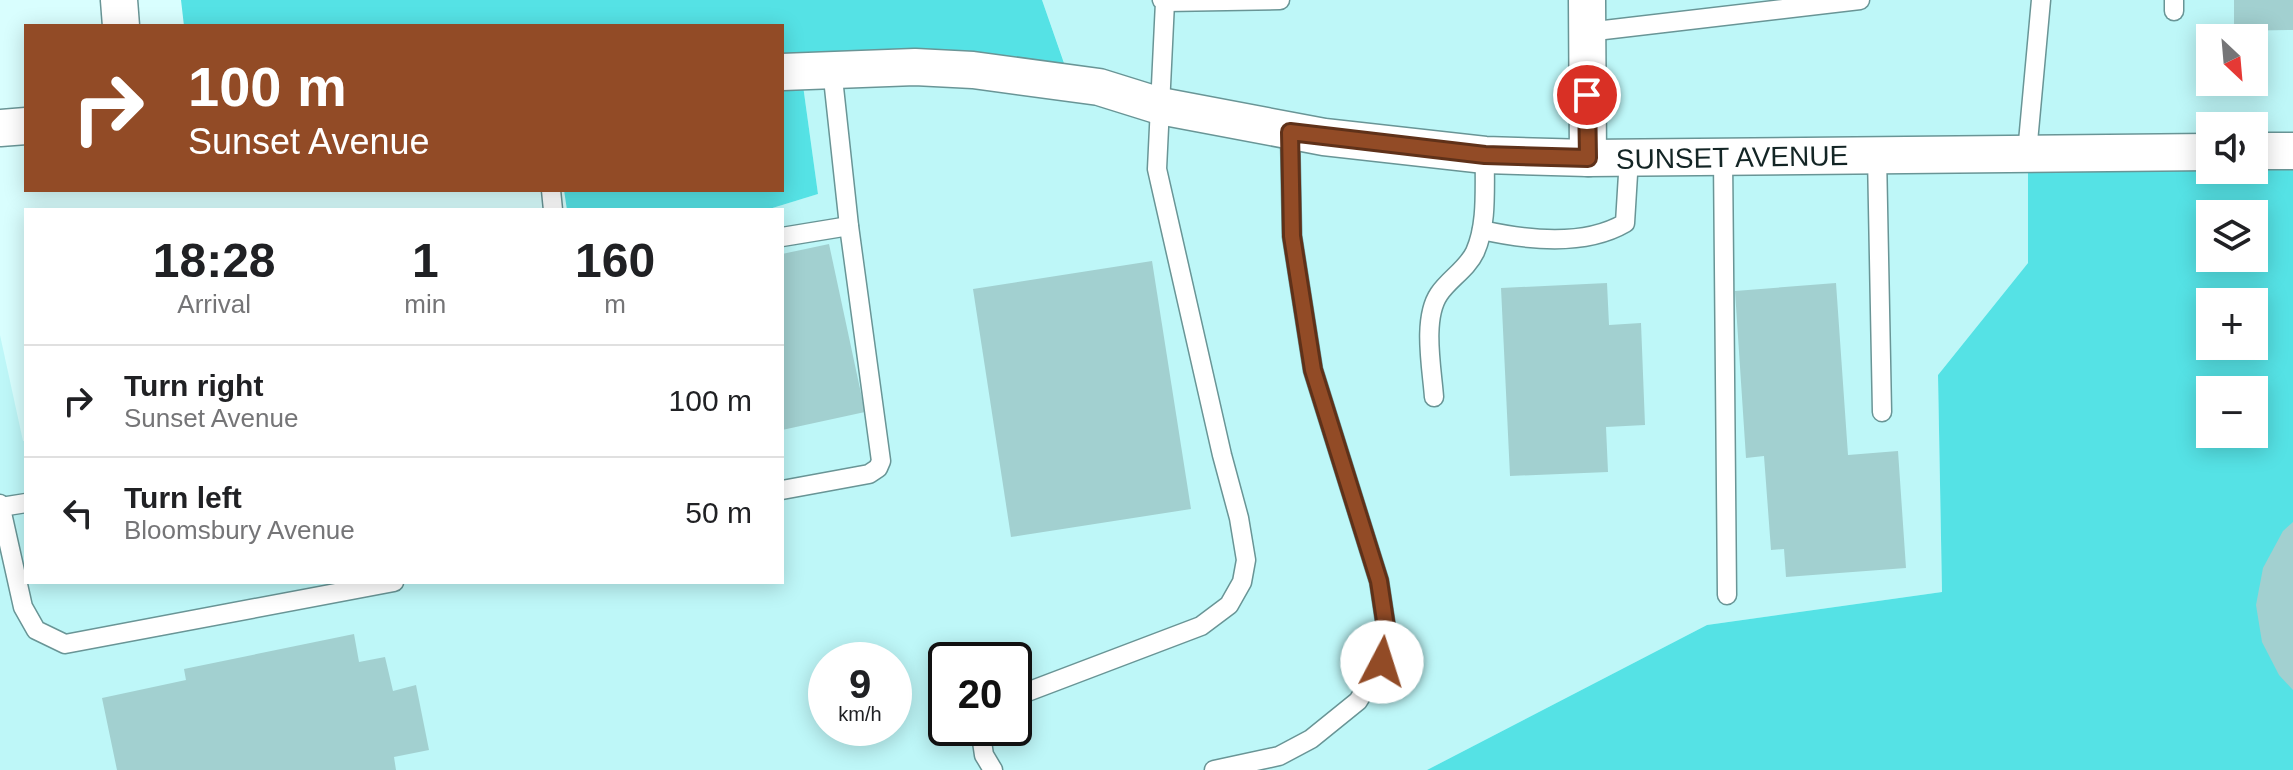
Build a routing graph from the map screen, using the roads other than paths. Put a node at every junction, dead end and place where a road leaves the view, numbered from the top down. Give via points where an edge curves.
1 (119, 0) edge
2 (1280, 0) edge
3 (1860, 0) edge
4 (2041, 0) edge
5 (1163, 1) edge
6 (1587, 16) edge
7 (121, 24) edge
8 (832, 69) junction
9 (784, 72) edge
10 (1160, 106) junction
11 (24, 126) edge
12 (0, 128) edge
13 (1290, 132) junction
14 (2268, 151) edge
15 (2293, 151) edge
16 (2196, 152) edge
17 (2027, 153) junction
18 (1485, 155) junction
19 (1877, 155) junction
20 (1723, 157) junction
21 (1588, 158) junction
22 (1629, 158) junction
23 (849, 226) junction
24 (1482, 230) junction
25 (784, 237) edge
26 (1434, 397) dead end
27 (1882, 412) dead end
28 (784, 490) edge
29 (24, 503) edge
30 (0, 506) edge
31 (383, 584) edge
32 (1727, 595) dead end
33 (1032, 690) edge
34 (983, 746) edge
35 (993, 770) edge
36 (1214, 770) edge

1 - 7 street
2 - 5 lane
3 - 6 lane
4 - 17 lane
5 - 10 lane
6 - 21 street
8 - 9 street, SUNSET AVENUE
8 - 10 street, SUNSET AVENUE via 973,70 1099,87
8 - 23 lane
10 - 13 street, SUNSET AVENUE
10 - 33 lane via 1157,169 1239,518 1246,560 1242,582 1229,605 1201,626
11 - 12 street
13 - 18 street, SUNSET AVENUE
13 - 36 lane via 1292,236 1313,370 1379,581 1387,634 1382,662 1358,701 1311,739 1279,756
14 - 15 street
16 - 17 street, SUNSET AVENUE
17 - 19 street, SUNSET AVENUE
18 - 21 street, SUNSET AVENUE
18 - 24 lane
19 - 20 street, SUNSET AVENUE
19 - 27 lane
20 - 22 street, SUNSET AVENUE
20 - 32 lane
21 - 22 street, SUNSET AVENUE
22 - 24 lane via 1625,223 1607,233 1518,238
23 - 25 lane
23 - 28 lane via 881,461 869,474
24 - 26 lane via 1474,254 1437,296 1429,330
29 - 30 lane
30 - 31 lane via 23,607 36,630 65,644
34 - 35 lane

